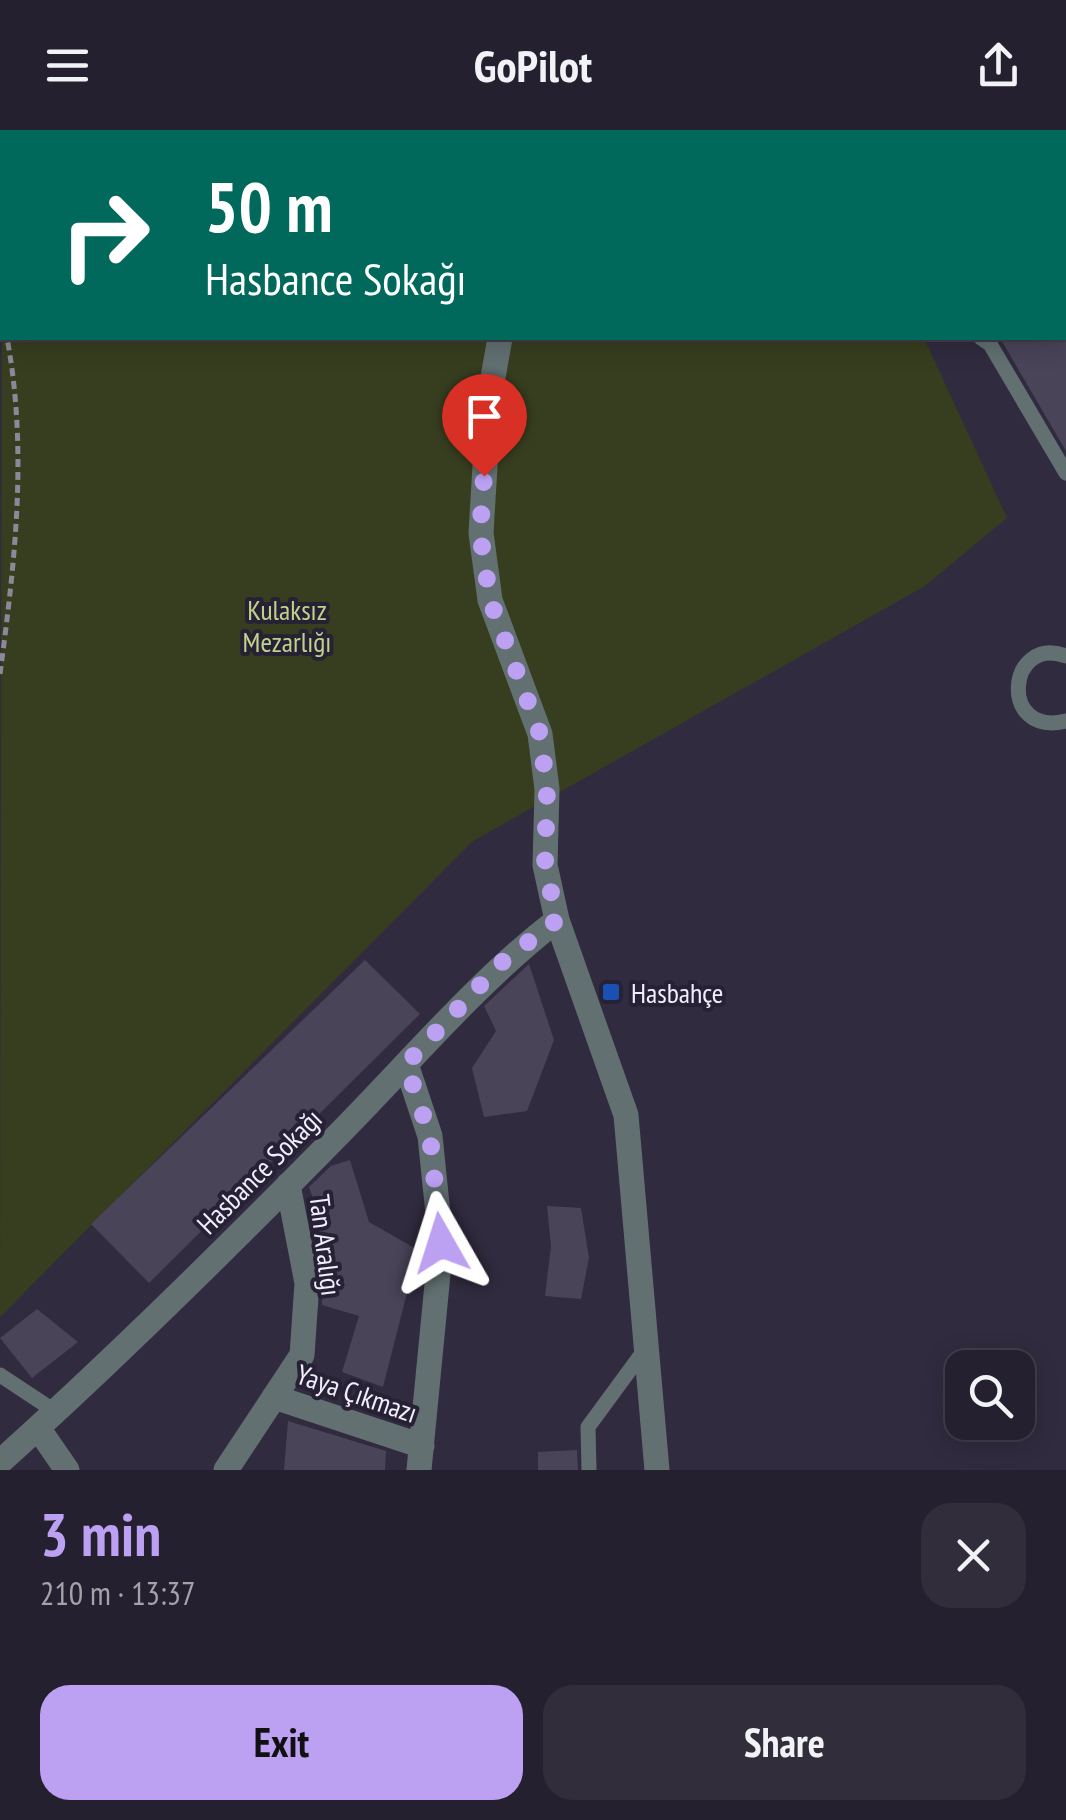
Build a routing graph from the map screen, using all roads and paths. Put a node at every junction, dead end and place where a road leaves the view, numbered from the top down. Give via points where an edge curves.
1 (7, 340) edge
2 (500, 340) edge
3 (984, 340) edge
4 (1066, 473) edge
5 (1066, 656) edge
6 (0, 674) edge
7 (1066, 720) edge
8 (557, 920) junction
9 (406, 1064) junction
10 (288, 1184) junction
11 (647, 1346) junction
12 (0, 1375) edge
13 (274, 1396) junction
14 (47, 1420) junction
15 (420, 1458) edge
16 (0, 1462) edge
17 (67, 1470) edge
18 (226, 1470) edge
19 (590, 1470) edge
20 (657, 1470) edge

1 - 6 path via 20,482
2 - 8 street via 480,533 490,600 540,734 545,865
3 - 4 lane
5 - 7 lane via 1042,654 1028,662 1017,691 1032,718 1048,724
8 - 9 street, Hasbance Sokağı via 501,963
8 - 11 street via 626,1115
9 - 10 street, Hasbance Sokağı
9 - 15 street via 430,1136 441,1243
10 - 13 street, Tan Aralığı via 307,1283 304,1337 302,1356
10 - 14 street, Hasbance Sokağı
11 - 19 lane via 588,1426
11 - 20 street
12 - 14 lane
13 - 15 street, Yaya Çıkmazı
13 - 18 street, Tan Aralığı
14 - 16 street, Hasbance Sokağı
14 - 17 street

